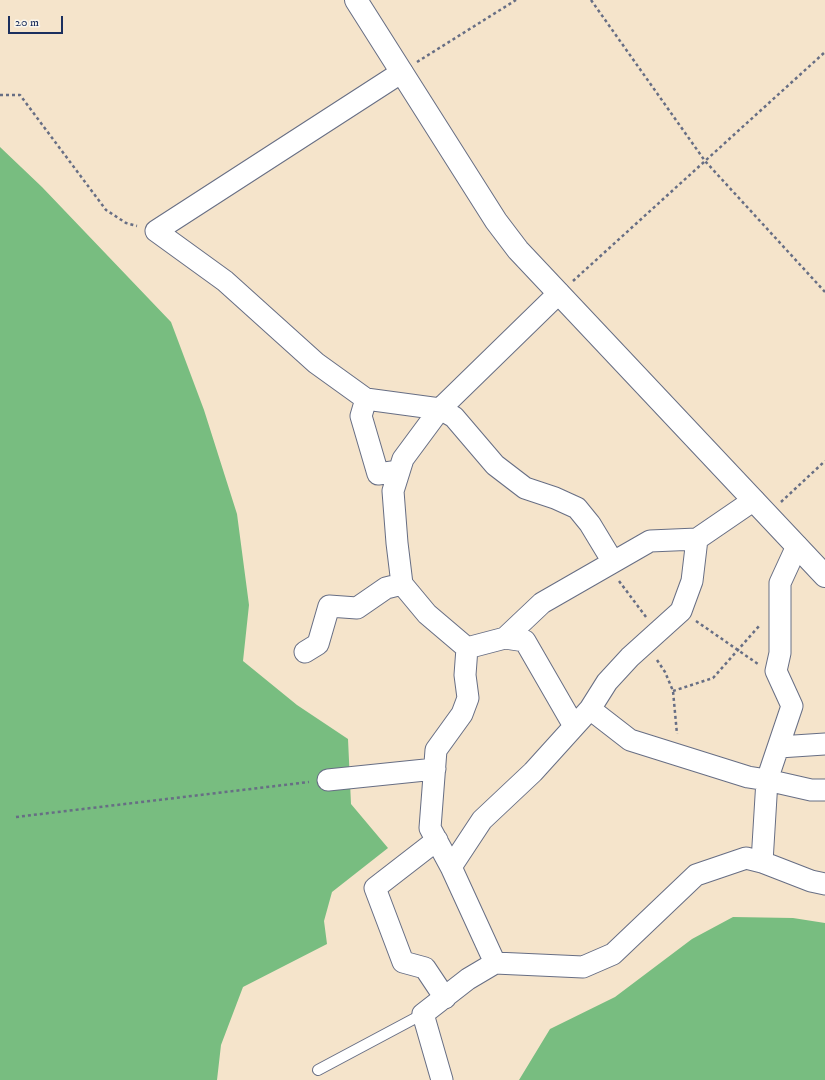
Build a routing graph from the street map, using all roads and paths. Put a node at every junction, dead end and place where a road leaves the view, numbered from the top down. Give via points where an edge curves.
1 (356, 0) edge
2 (516, 0) edge
3 (591, 0) edge
4 (825, 52) edge
5 (402, 72) junction
6 (0, 95) edge
7 (705, 161) junction
8 (156, 231) junction
9 (825, 292) edge
10 (559, 293) junction
11 (366, 399) junction
12 (440, 409) junction
13 (825, 461) edge
14 (399, 471) junction
15 (761, 507) junction
16 (697, 539) junction
17 (797, 546) junction
18 (613, 562) junction
19 (825, 576) edge
20 (402, 584) junction
21 (780, 605) junction
22 (681, 611) junction
23 (652, 637) junction
24 (505, 638) junction
25 (467, 648) junction
26 (738, 650) junction
27 (305, 652) dead end
28 (776, 671) junction
29 (673, 691) junction
30 (590, 709) junction
31 (574, 726) junction
32 (825, 744) edge
33 (778, 747) junction
34 (676, 755) junction
35 (435, 769) junction
36 (328, 780) joint
37 (767, 780) junction
38 (825, 790) edge
39 (16, 817) dead end
40 (437, 840) junction
41 (762, 862) junction
42 (451, 867) junction
43 (825, 884) edge
44 (495, 963) junction
45 (445, 998) junction
46 (424, 1014) junction
47 (318, 1070) dead end
48 (442, 1080) edge

1 - 5 street
2 - 5 path
3 - 7 path
4 - 7 path
5 - 8 street
5 - 10 street via 496,221 518,250
6 - 8 path via 20,95 106,210 126,223
7 - 9 path
7 - 10 path
8 - 11 street via 225,281 316,363
10 - 12 street
10 - 15 street
11 - 12 street
11 - 14 street via 361,416 378,474
12 - 14 street via 403,459
12 - 18 street via 454,417 495,465 525,488 577,508
13 - 15 path
14 - 20 street via 393,491
15 - 16 street
15 - 17 street
16 - 18 street via 650,541
16 - 22 street via 692,581
17 - 19 street
17 - 21 street via 780,584
18 - 23 path via 616,577 641,611
18 - 24 street via 542,603
20 - 25 street via 427,614
20 - 27 street via 386,588 357,608 329,606 318,644
21 - 26 path
21 - 28 street via 780,653
22 - 23 street
22 - 26 path
23 - 29 path
23 - 30 street via 607,682
24 - 25 street
24 - 31 street via 525,641
25 - 35 street via 465,675 468,698 462,714 436,750
26 - 28 path via 768,671
26 - 29 path via 713,678
28 - 33 street via 792,706
29 - 34 path via 677,729
30 - 31 street
30 - 34 street via 630,740
31 - 42 street via 533,772 482,820
32 - 33 street
33 - 37 street
34 - 37 street via 748,777
35 - 36 street
35 - 40 street via 430,828
36 - 39 path
37 - 38 street via 811,790
37 - 41 street
40 - 42 street
40 - 45 street via 375,888 403,962 425,968
41 - 43 street
41 - 44 street via 746,858 696,875 612,954 583,967
42 - 44 street
44 - 45 street via 468,979
45 - 46 street
46 - 47 lane
46 - 48 street

